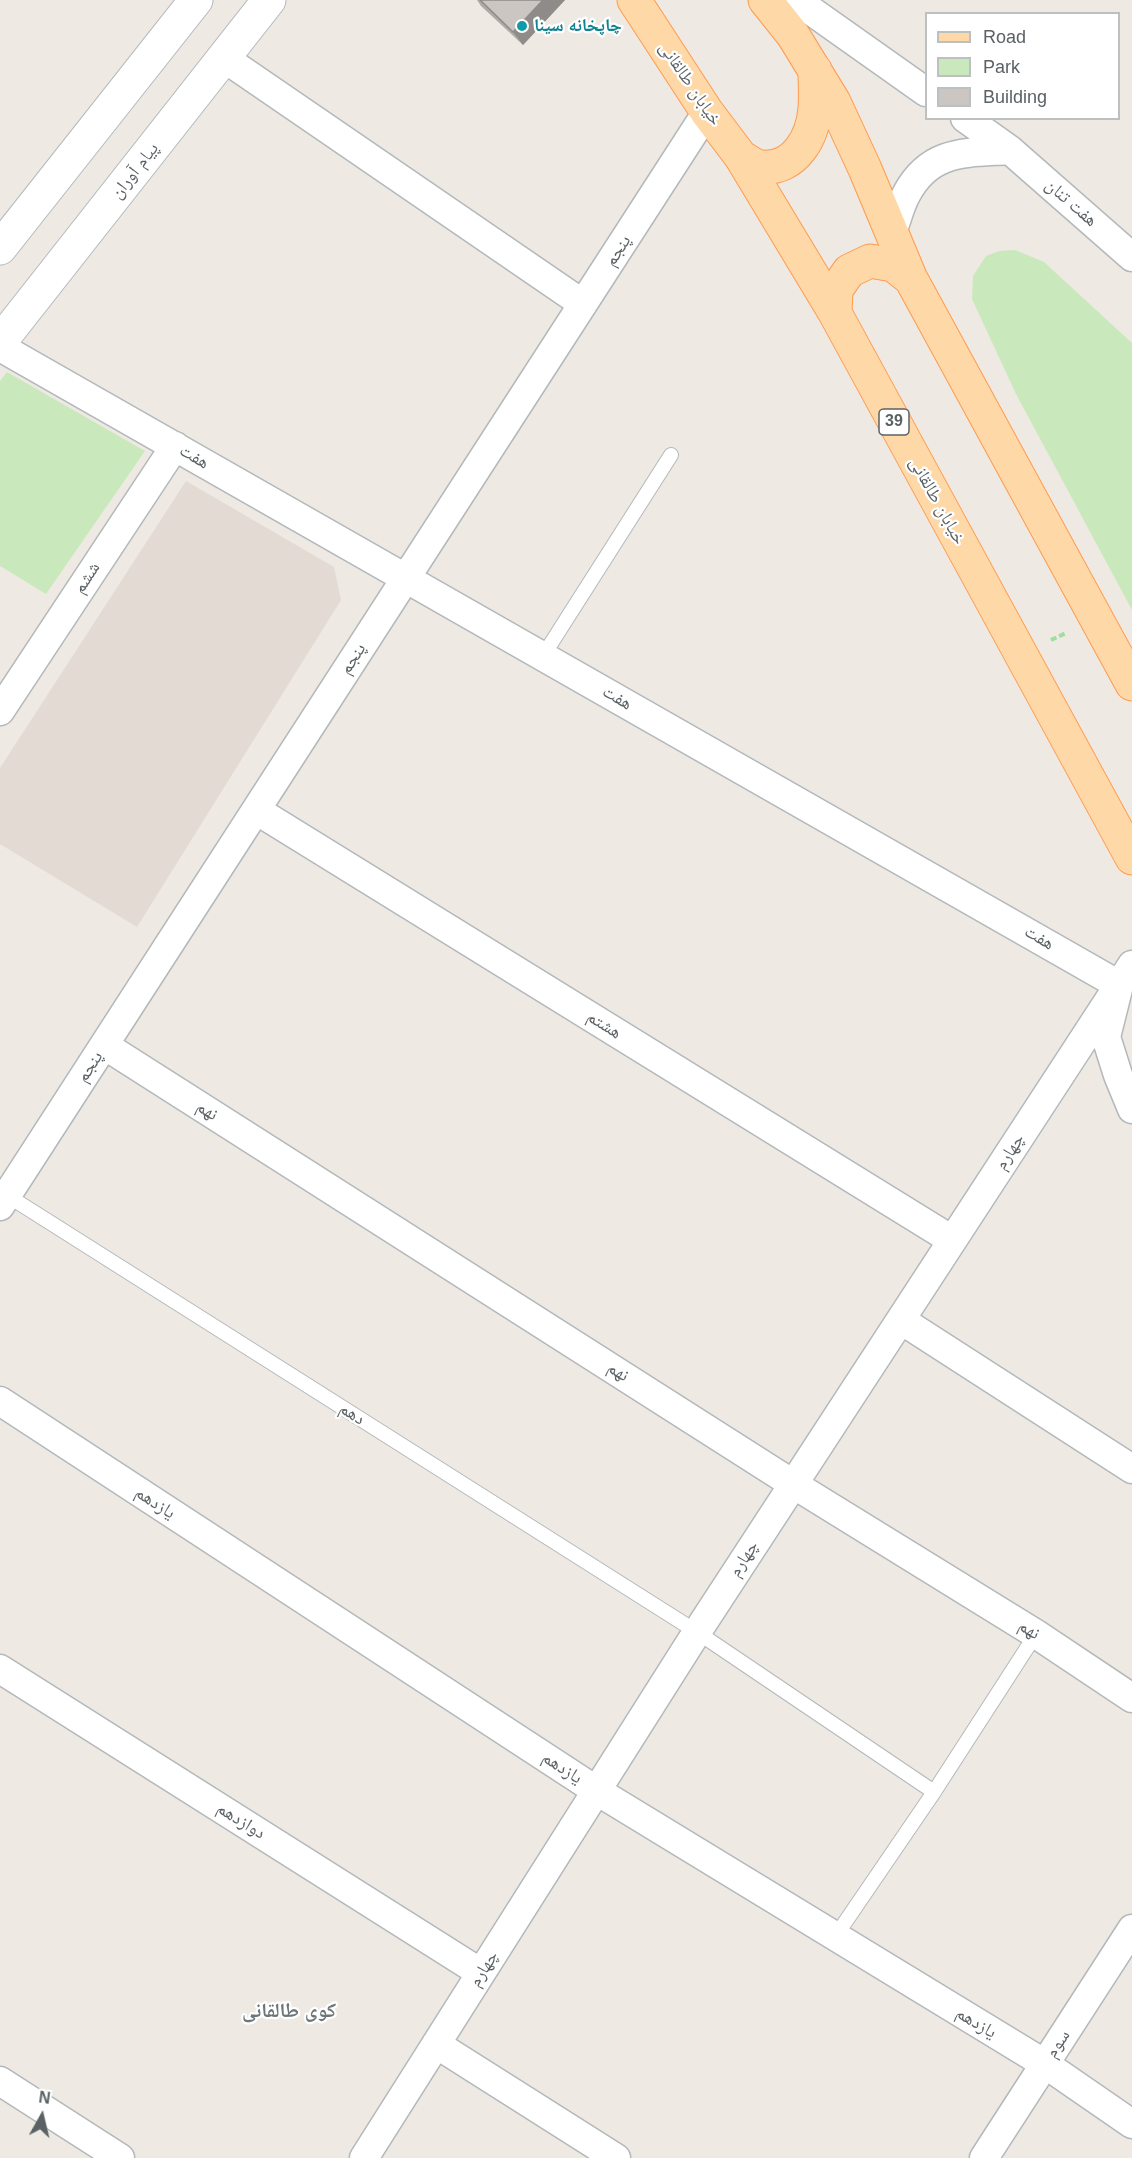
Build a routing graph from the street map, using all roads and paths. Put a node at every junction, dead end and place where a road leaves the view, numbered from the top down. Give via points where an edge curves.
1 (269, 0) edge
2 (634, 0) edge
3 (765, 0) edge
4 (796, 0) edge
5 (191, 2) edge
6 (224, 58) junction
7 (815, 70) junction
8 (925, 91) edge
9 (707, 112) junction
10 (968, 120) edge
11 (1010, 150) junction
12 (741, 157) junction
13 (892, 232) junction
14 (0, 248) edge
15 (1132, 256) edge
16 (911, 279) junction
17 (583, 304) junction
18 (835, 312) junction
19 (0, 342) edge
20 (0, 347) edge
21 (175, 446) junction
22 (671, 456) dead end
23 (406, 577) junction
24 (1096, 618) junction
25 (1021, 654) junction
26 (543, 656) junction
27 (1132, 684) edge
28 (0, 711) edge
29 (256, 810) junction
30 (1132, 858) edge
31 (1126, 975) edge
32 (104, 1046) junction
33 (1132, 1108) edge
34 (2, 1198) edge
35 (952, 1240) junction
36 (901, 1320) junction
37 (0, 1401) edge
38 (1132, 1469) edge
39 (793, 1484) junction
40 (697, 1632) junction
41 (1036, 1634) junction
42 (0, 1669) edge
43 (1132, 1698) edge
44 (597, 1791) junction
45 (934, 1792) junction
46 (1132, 1929) edge
47 (835, 1937) junction
48 (481, 1973) junction
49 (436, 2044) junction
50 (1045, 2064) junction
51 (0, 2081) edge
52 (1132, 2124) edge
53 (120, 2158) edge
54 (364, 2158) edge
55 (616, 2158) edge
56 (984, 2158) edge

1 - 6 main road, پیام آوران
2 - 9 main road, خیابان طالقانی / 39
3 - 7 main road
4 - 8 street
5 - 14 main road
6 - 17 street
6 - 19 main road, پیام آوران
7 - 12 main road via 816,110 798,154 781,166 760,167
7 - 13 main road via 834,102
9 - 12 main road, خیابان طالقانی / 39
9 - 17 street, پنجم
10 - 11 street, هفت تنان
11 - 13 street via 958,154 929,164 907,192
11 - 15 street, هفت تنان
12 - 18 main road, خیابان طالقانی / 39
13 - 16 main road
16 - 18 main road via 893,265 870,261 849,271 836,290
16 - 24 main road
17 - 23 street, پنجم
18 - 25 main road, خیابان طالقانی / 39
20 - 21 street, هفت
21 - 23 street, هفت
21 - 28 street, ششم
22 - 26 lane
23 - 26 street, هفت
23 - 29 street, پنجم
24 - 25 path
24 - 27 main road
25 - 30 main road, خیابان طالقانی / 39
26 - 31 street, هفت
29 - 32 street, پنجم
29 - 35 street, هشتم
31 - 33 street via 1106,1037
31 - 35 street, چهارم
32 - 34 street, پنجم
32 - 39 street, نهم
34 - 40 lane, دهم
35 - 36 street, چهارم
36 - 38 street
36 - 39 street, چهارم
37 - 44 street, یازدهم
39 - 40 street, چهارم
39 - 41 street, نهم
40 - 44 street, چهارم
40 - 45 lane, دهم
41 - 43 street, نهم
41 - 45 lane
42 - 48 street, دوازدهم
44 - 47 street, یازدهم
44 - 48 street, چهارم
45 - 47 lane
46 - 50 street, سوم
47 - 50 street, یازدهم
48 - 49 street, چهارم
49 - 54 street, چهارم
49 - 55 street
50 - 52 street, یازدهم
50 - 56 street, سوم
51 - 53 street

